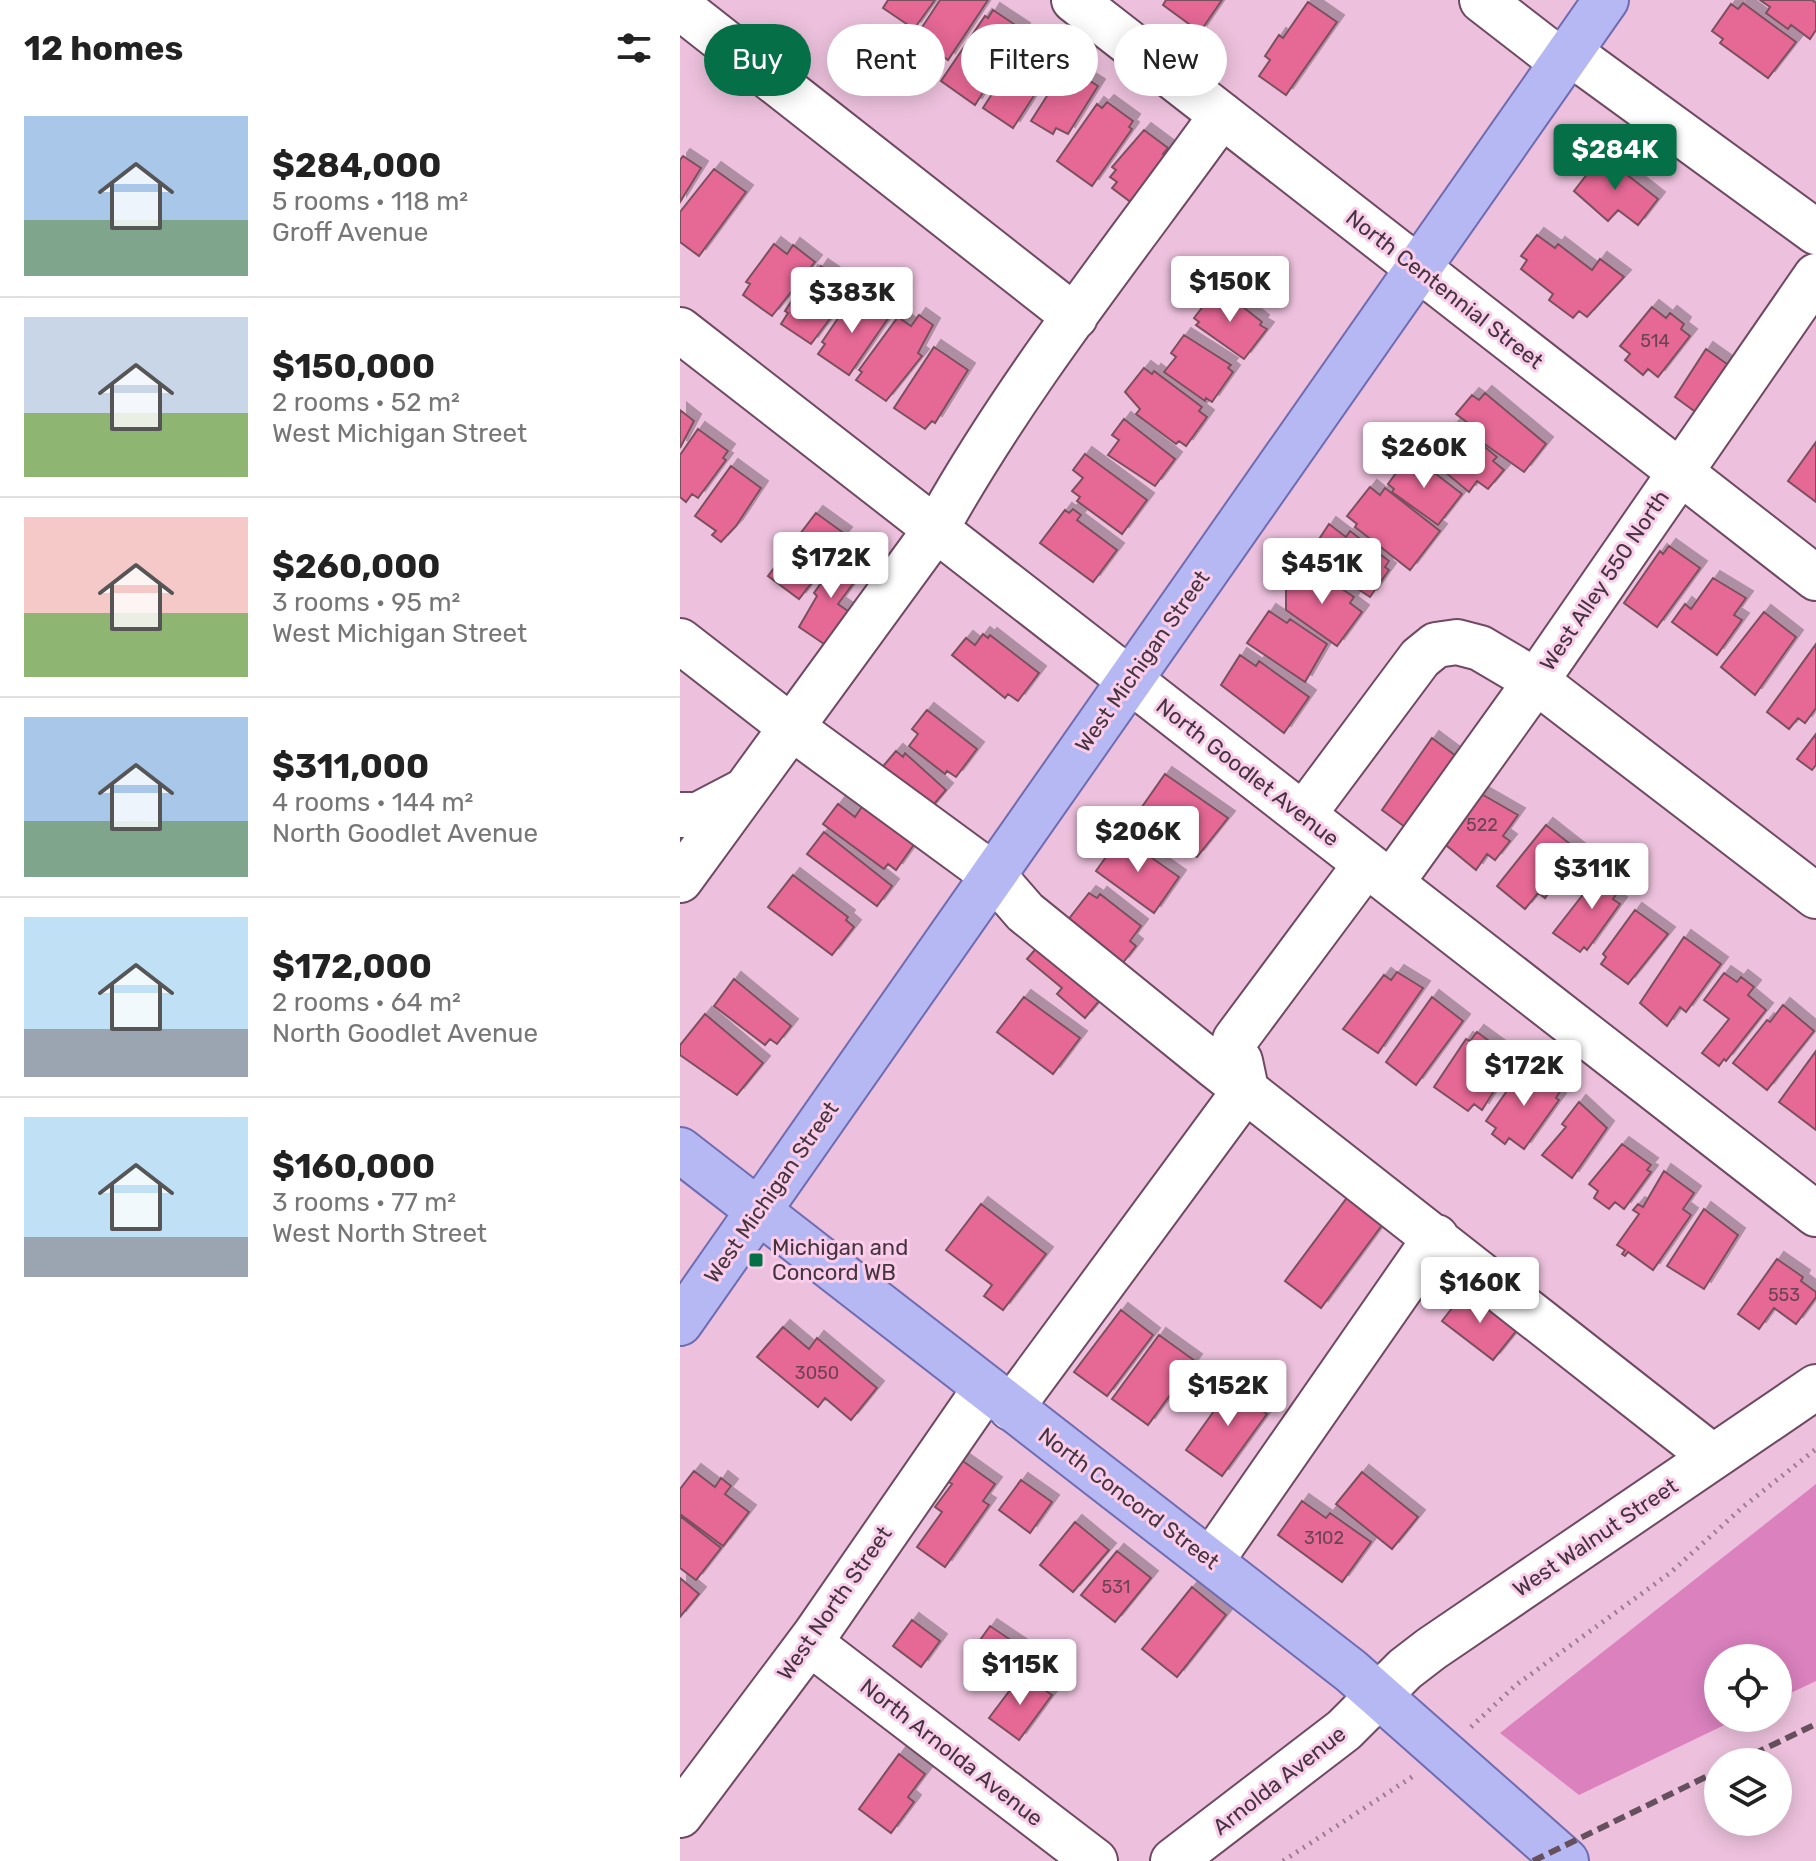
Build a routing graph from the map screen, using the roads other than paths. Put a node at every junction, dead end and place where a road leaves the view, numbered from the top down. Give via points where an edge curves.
1 (1074, 0) edge
2 (1482, 0) edge
3 (1606, 0) edge
4 (680, 7) edge
5 (1565, 57) junction
6 (1222, 115) junction
7 (1814, 225) edge
8 (1419, 269) junction
9 (1816, 276) edge
10 (1075, 317) junction
11 (680, 330) edge
12 (1679, 471) junction
13 (936, 529) junction
14 (1816, 578) edge
15 (680, 641) edge
16 (1129, 680) junction
17 (1536, 681) junction
18 (791, 727) junction
19 (744, 791) junction
20 (680, 815) edge
21 (1303, 815) junction
22 (680, 870) edge
23 (1378, 874) junction
24 (993, 875) junction
25 (680, 880) edge
26 (1816, 896) edge
27 (1232, 1065) junction
28 (680, 1150) edge
29 (758, 1211) junction
30 (1816, 1214) edge
31 (1436, 1237) junction
32 (680, 1323) edge
33 (1816, 1387) edge
34 (998, 1398) junction
35 (1713, 1457) junction
36 (1211, 1561) junction
37 (810, 1643) junction
38 (1379, 1694) junction
39 (680, 1815) edge
40 (1095, 1861) edge
41 (1173, 1861) edge
42 (1566, 1861) edge

1 - 6 street, North Centennial Street
2 - 5 street
3 - 5 main road, West Michigan Street
4 - 10 street
5 - 7 street
5 - 8 main road, West Michigan Street
6 - 8 street, North Centennial Street
6 - 10 street
8 - 12 street, North Centennial Street
8 - 16 main road, West Michigan Street
9 - 12 street, West Alley 550 North
10 - 13 street via 962,482
11 - 13 street, North Goodlet Avenue
12 - 14 street, North Centennial Street
12 - 17 street, West Alley 550 North
13 - 16 street, North Goodlet Avenue
13 - 18 street
15 - 18 street
16 - 21 street, North Goodlet Avenue
16 - 24 main road, West Michigan Street
17 - 21 street via 1480,648 1457,642 1436,645 1420,658
17 - 23 street, West Alley 550 North
17 - 26 street
18 - 19 street
18 - 24 street
19 - 20 street via 698,815
19 - 25 street
21 - 23 street, North Goodlet Avenue
22 - 25 street
23 - 27 street, West Alley 550 North
23 - 30 street, North Goodlet Avenue
24 - 27 street via 1025,912
24 - 29 main road, West Michigan Street
27 - 31 street
27 - 34 street, West North Street
28 - 29 main road, North Concord Street
29 - 32 main road, West Michigan Street
29 - 34 main road, North Concord Street
31 - 35 street
31 - 36 street
33 - 35 street, West Walnut Street
34 - 36 main road, North Concord Street
34 - 37 street, West North Street
35 - 38 street, West Walnut Street via 1431,1649
36 - 38 main road, North Concord Street
37 - 39 street, West North Street
37 - 40 street, North Arnolda Avenue
38 - 41 street, Arnolda Avenue via 1344,1730
38 - 42 main road, North Concord Street

